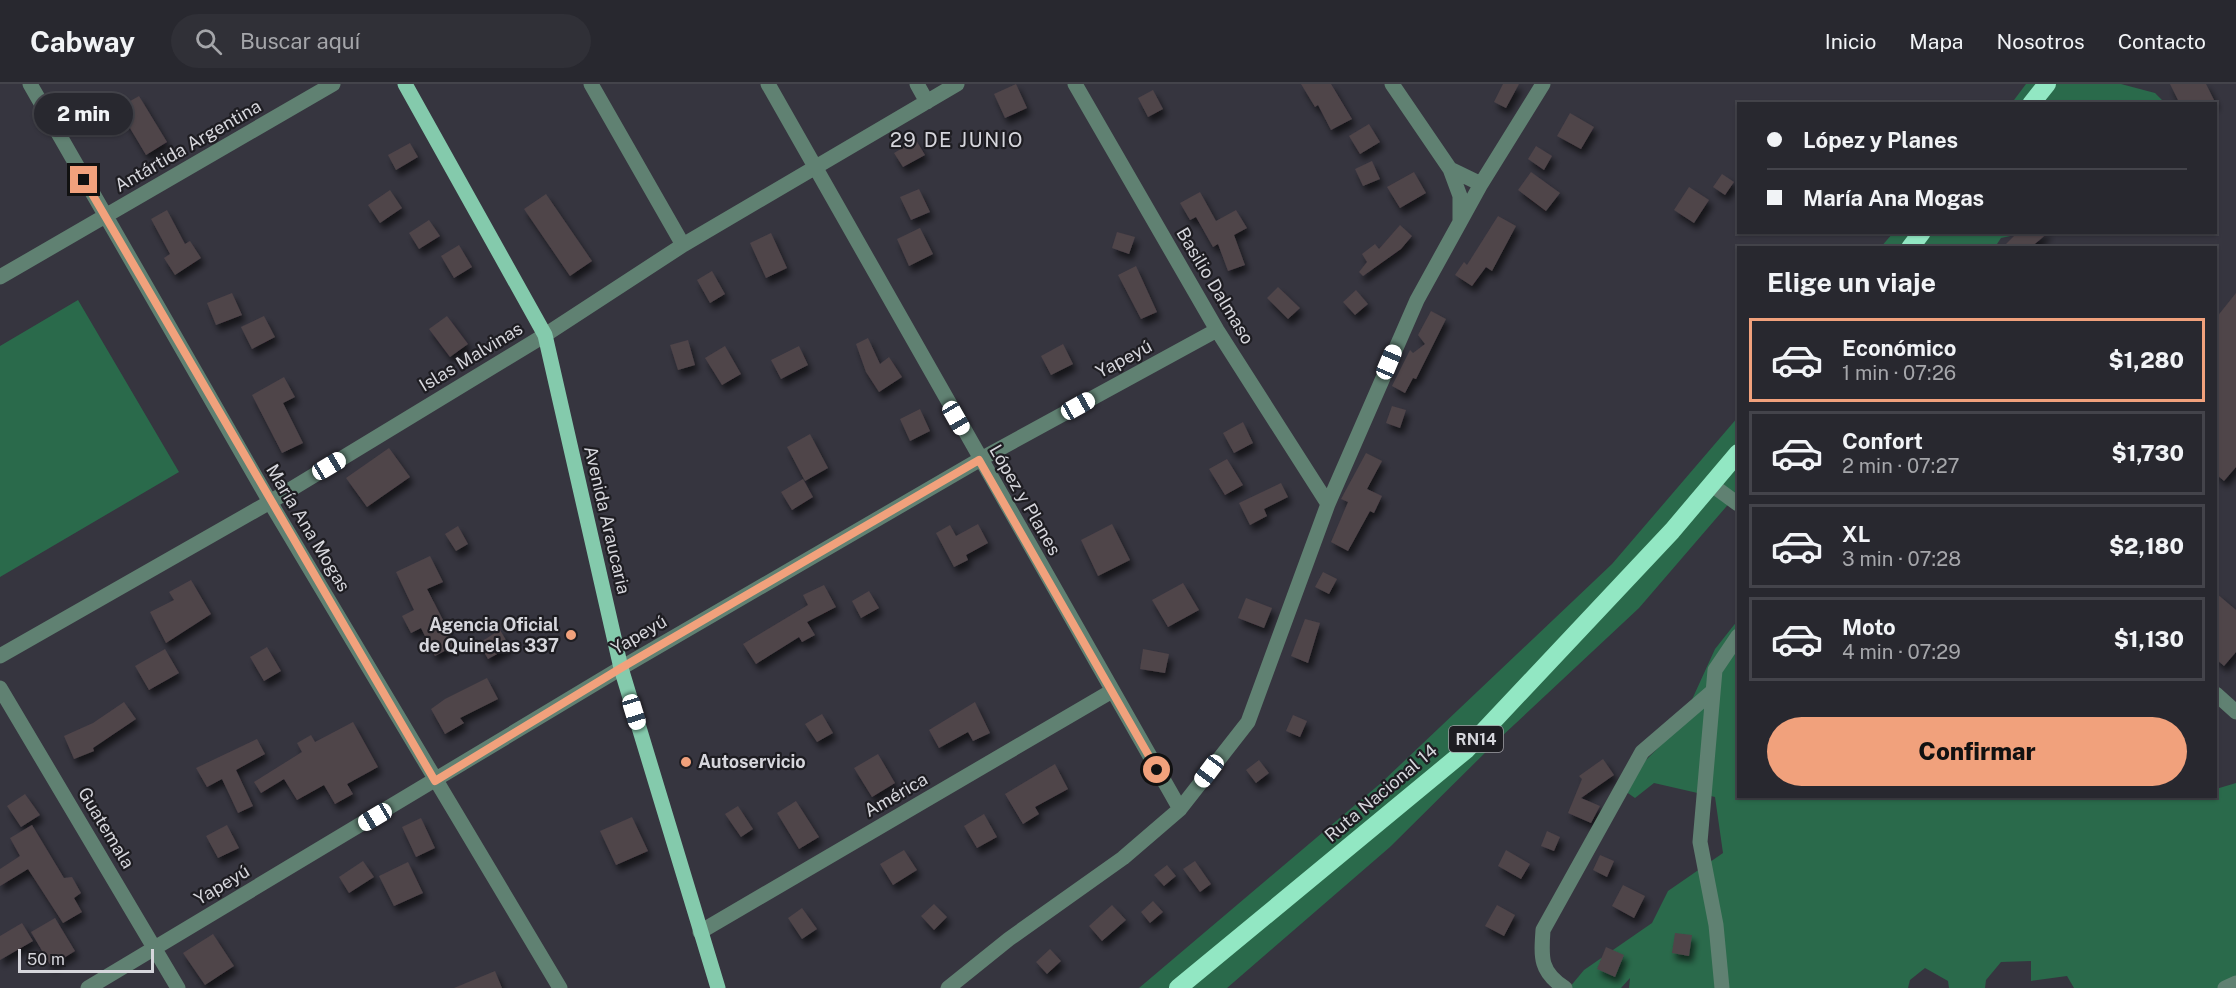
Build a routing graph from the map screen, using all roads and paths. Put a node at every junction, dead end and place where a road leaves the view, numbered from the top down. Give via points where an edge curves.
1 (30, 84) edge
2 (333, 84) edge
3 (405, 84) edge
4 (591, 84) edge
5 (768, 84) edge
6 (917, 84) edge
7 (957, 84) edge
8 (1075, 84) edge
9 (1392, 84) edge
10 (1543, 84) edge
11 (2047, 84) edge
12 (927, 102) junction
13 (2033, 102) edge
14 (815, 167) junction
15 (1450, 169) junction
16 (1481, 184) junction
17 (105, 218) junction
18 (1460, 221) junction
19 (1921, 234) edge
20 (683, 245) junction
21 (1912, 246) edge
22 (0, 277) edge
23 (1218, 330) junction
24 (545, 335) junction
25 (1737, 454) edge
26 (979, 460) junction
27 (1712, 484) junction
28 (270, 502) junction
29 (1737, 503) edge
30 (1328, 504) junction
31 (1737, 637) edge
32 (0, 656) edge
33 (621, 668) junction
34 (0, 688) edge
35 (1112, 691) junction
36 (1713, 691) junction
37 (2217, 695) edge
38 (2236, 712) edge
39 (435, 781) junction
40 (1180, 809) junction
41 (700, 932) junction
42 (155, 948) junction
43 (2236, 982) edge
44 (88, 988) edge
45 (178, 988) edge
46 (560, 988) edge
47 (718, 988) edge
48 (948, 988) edge
49 (1178, 988) edge
50 (1565, 988) edge
51 (1722, 988) edge
52 (2225, 988) edge

1 - 17 street, María Ana Mogas
2 - 17 street, Antártida Argentina
3 - 24 main road, Avenida Araucaria
4 - 20 street
5 - 14 street, López y Planes
6 - 12 street
7 - 12 street, Islas Malvinas
8 - 23 street, Basilio Dalmaso
9 - 15 street
10 - 16 street
11 - 13 highway
12 - 14 street, Islas Malvinas
14 - 20 street, Islas Malvinas
14 - 26 street, López y Planes
15 - 16 street
15 - 18 street via 1460,196
16 - 18 street
17 - 22 street, Antártida Argentina
17 - 28 street, María Ana Mogas
18 - 30 street via 1417,300
19 - 21 highway
20 - 24 street, Islas Malvinas
23 - 26 street, Yapeyú
23 - 30 street, Basilio Dalmaso
24 - 28 street, Islas Malvinas
24 - 33 main road, Avenida Araucaria
25 - 27 highway, Ruta Nacional 14 / RN14
26 - 33 street, Yapeyú
26 - 35 street, López y Planes
27 - 29 street
27 - 49 highway, Ruta Nacional 14 / RN14 via 1466,750
28 - 32 street, Islas Malvinas
28 - 39 street, María Ana Mogas
30 - 40 street via 1248,722
31 - 36 street via 1715,670
33 - 39 street, Yapeyú
33 - 41 main road, Avenida Araucaria
34 - 42 street, Guatemala
35 - 40 street, López y Planes
35 - 41 street, América
36 - 50 street via 1642,752 1543,930 1541,956 1550,978
36 - 51 street via 1700,843 1716,925
37 - 38 street
39 - 42 street, Yapeyú
39 - 46 street, María Ana Mogas
40 - 48 street via 1123,858
41 - 47 main road, Avenida Araucaria
42 - 44 street, Yapeyú
42 - 45 street, Guatemala
43 - 52 street

